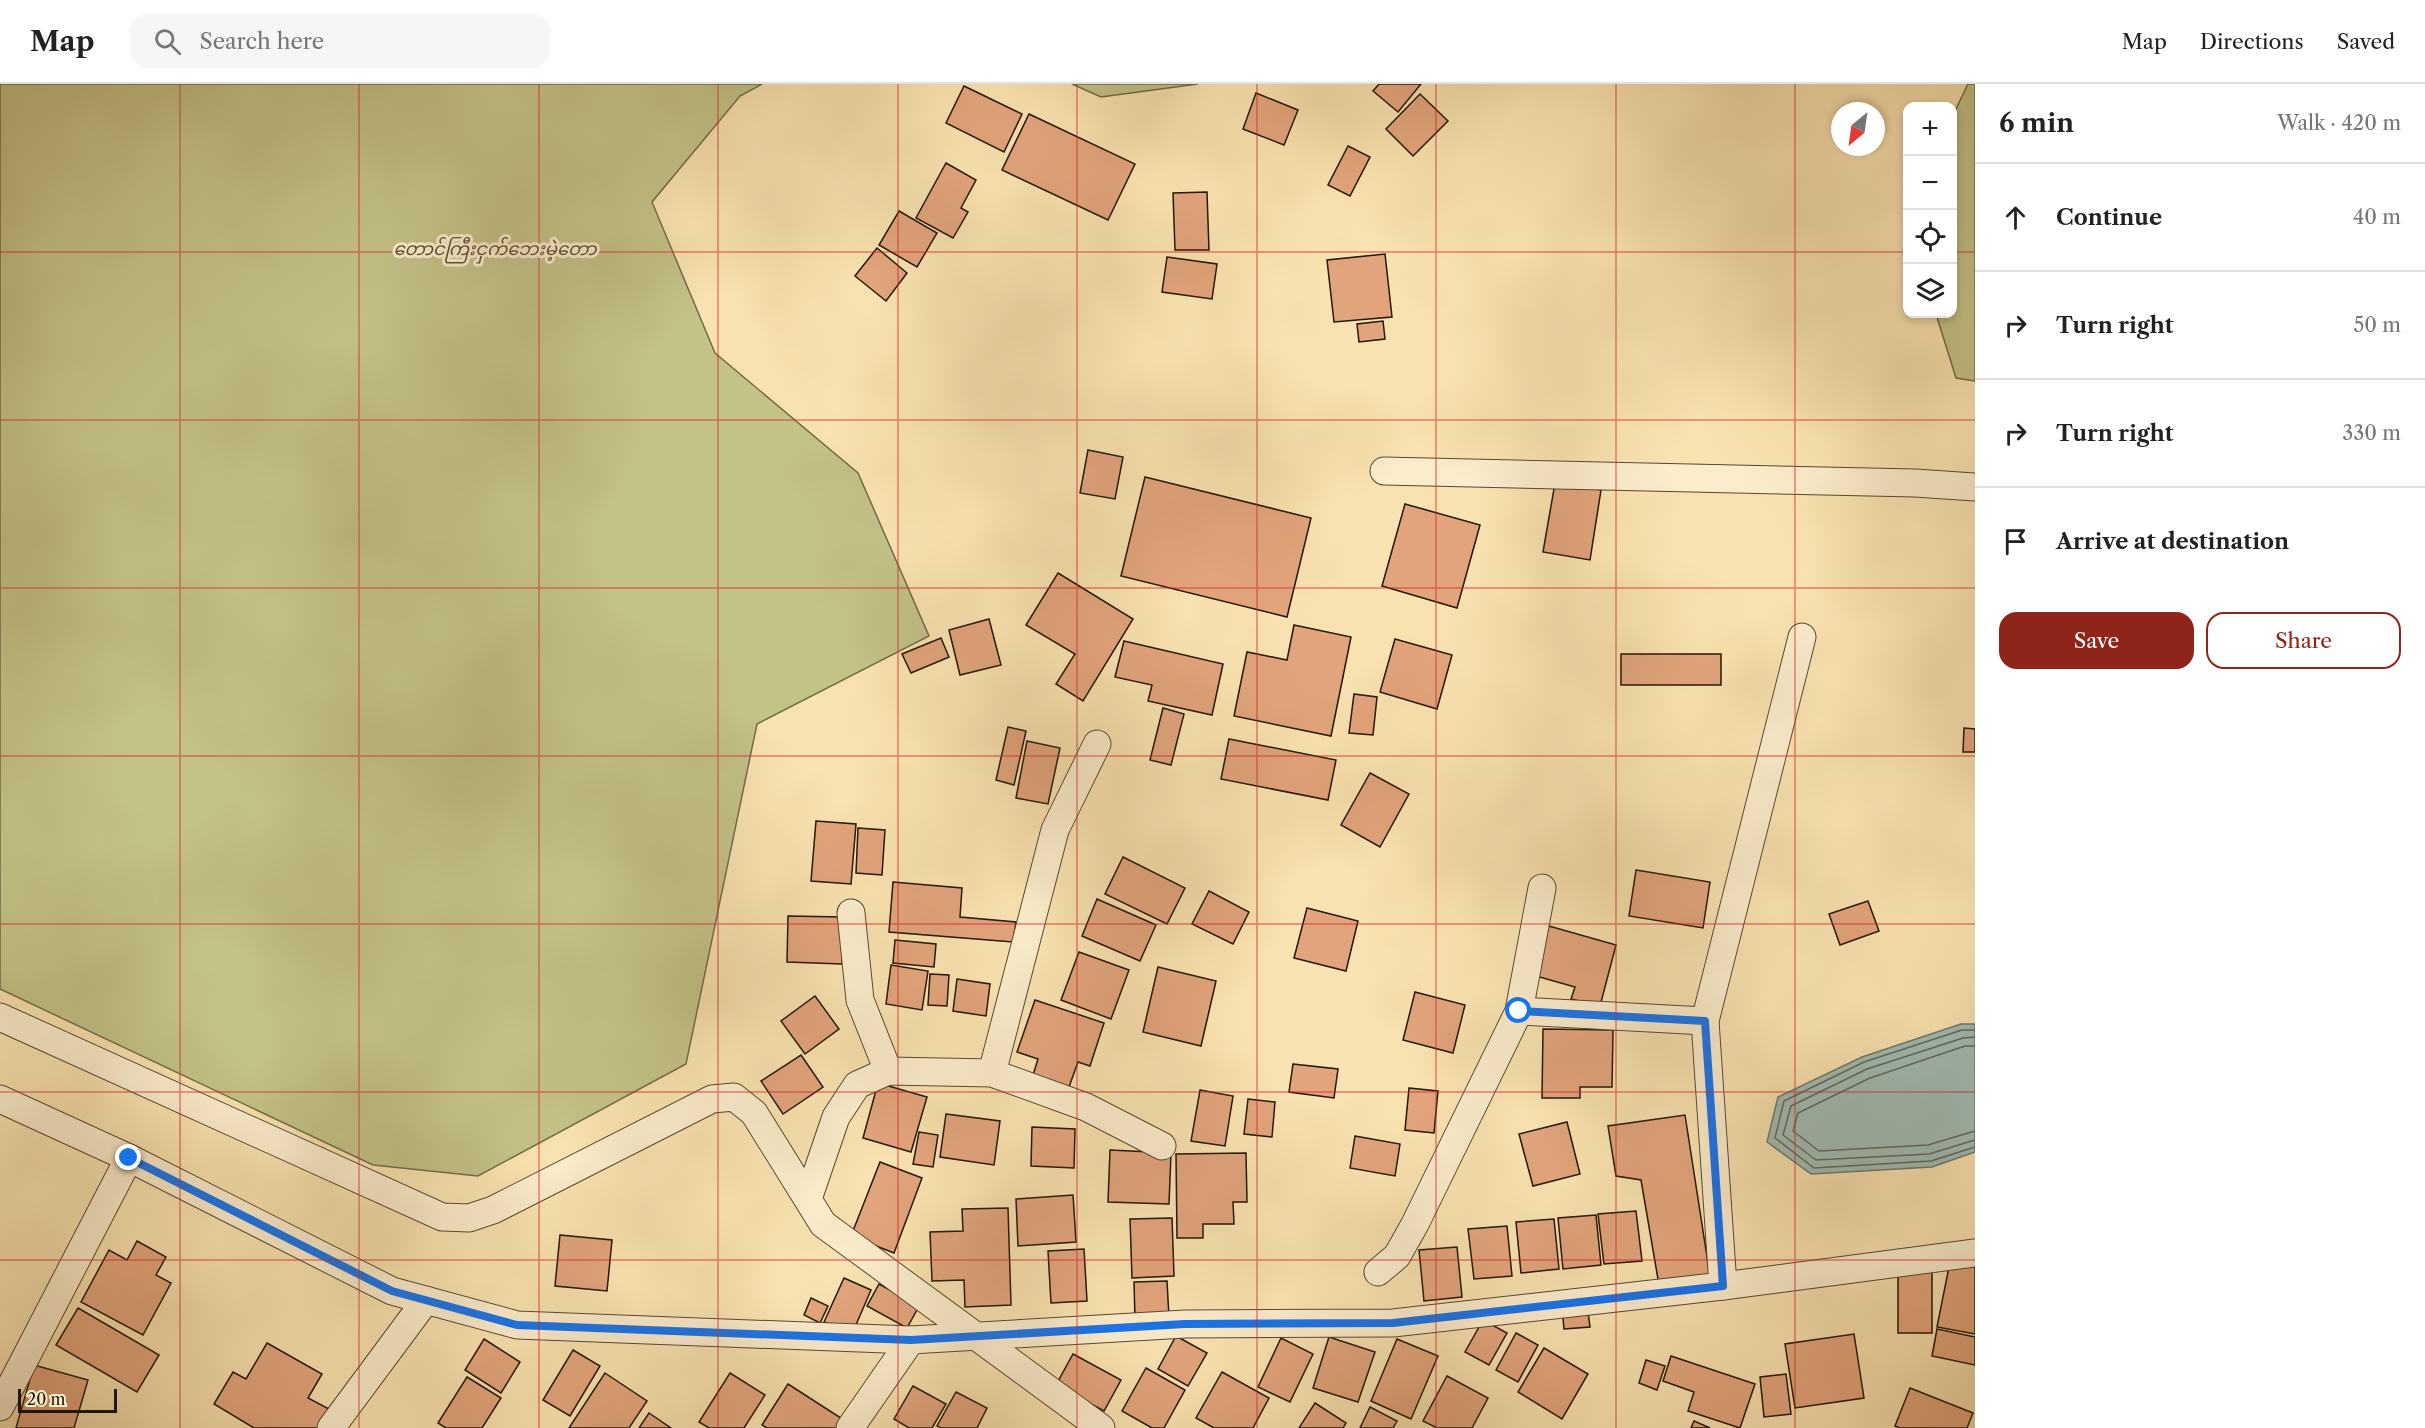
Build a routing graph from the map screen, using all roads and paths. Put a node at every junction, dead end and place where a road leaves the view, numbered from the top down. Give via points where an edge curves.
1 (1384, 471) dead end
2 (1975, 487) edge
3 (1802, 637) dead end
4 (1097, 744) dead end
5 (1542, 888) dead end
6 (851, 913) dead end
7 (1519, 1011) junction
8 (0, 1017) edge
9 (1705, 1021) junction
10 (888, 1071) junction
11 (992, 1073) junction
12 (0, 1099) edge
13 (1162, 1146) dead end
14 (129, 1158) junction
15 (808, 1198) junction
16 (1975, 1253) edge
17 (1378, 1272) dead end
18 (1723, 1286) junction
19 (426, 1300) junction
20 (976, 1336) junction
21 (911, 1340) junction
22 (0, 1407) edge
23 (1097, 1426) edge
24 (331, 1428) edge
25 (850, 1428) edge

1 - 2 street
3 - 9 street
4 - 11 street via 1056,830
5 - 7 street
6 - 10 street via 860,1000
7 - 9 street
7 - 17 street via 1415,1224 1396,1256
8 - 15 street via 442,1217 469,1218 493,1210 712,1099 734,1097 754,1113
9 - 18 street
10 - 11 street
10 - 15 street via 856,1085 836,1117
11 - 13 street via 1086,1107
12 - 14 street
14 - 19 street via 392,1291
14 - 22 street
15 - 20 street via 824,1224
16 - 18 street
18 - 20 street via 1393,1323 1185,1324
19 - 21 street via 517,1325
19 - 24 street
20 - 21 street
20 - 23 street
21 - 25 street

